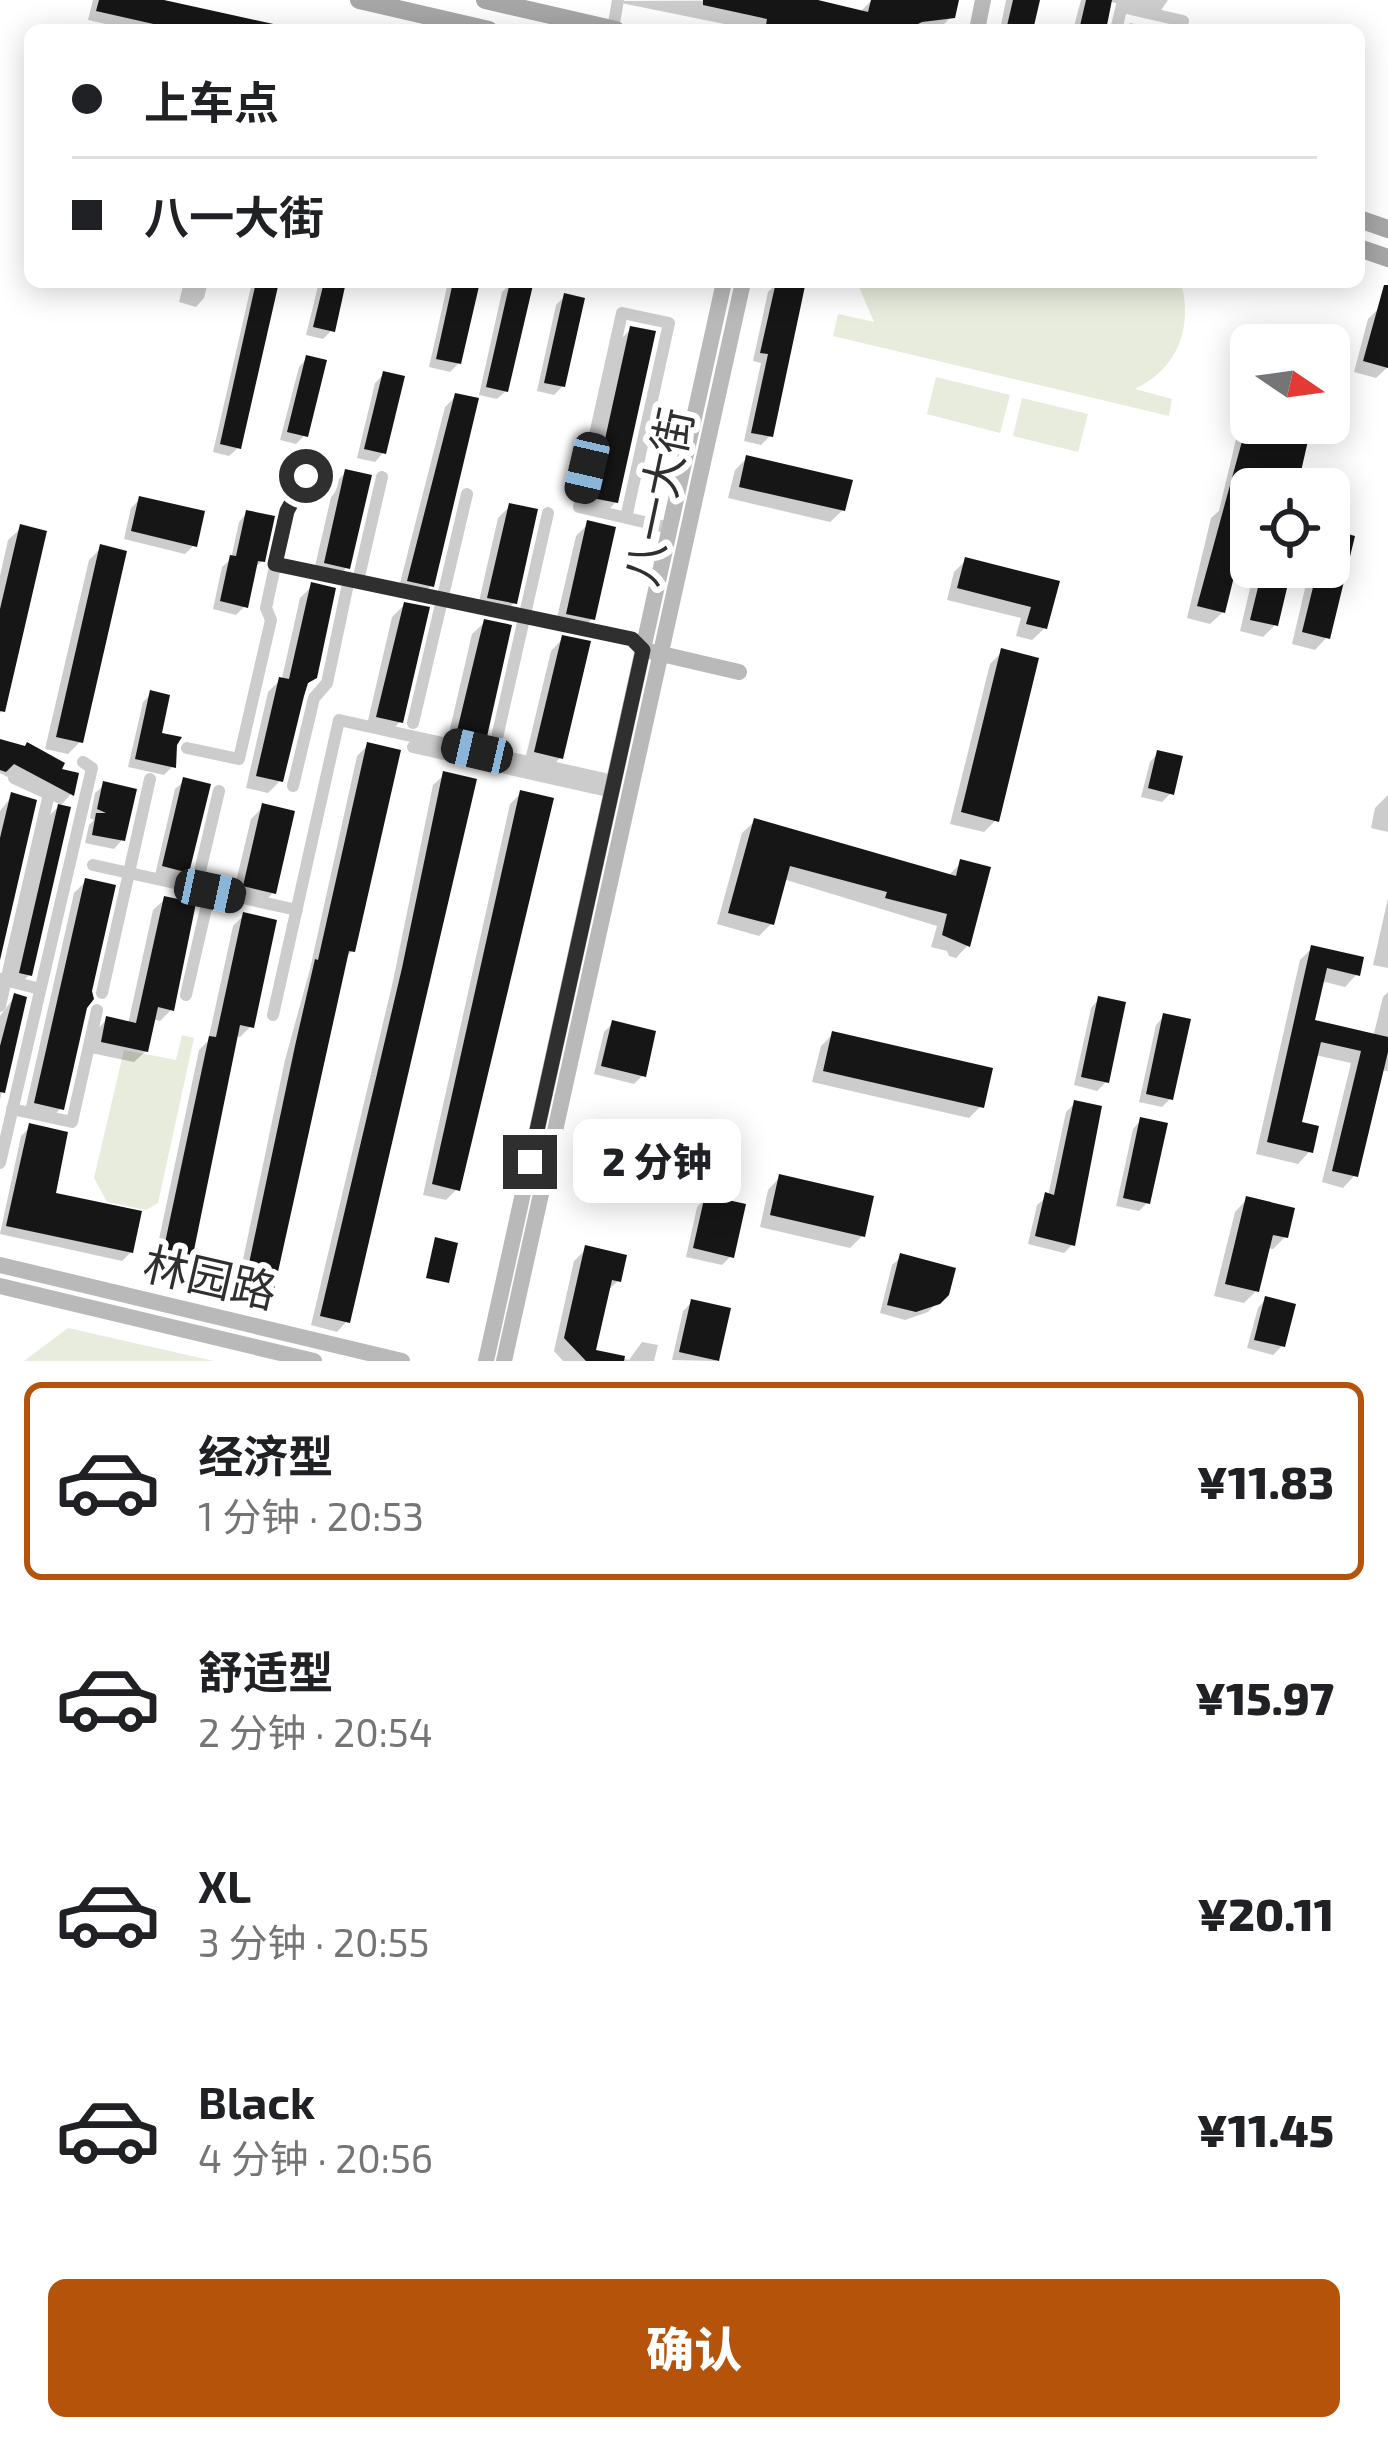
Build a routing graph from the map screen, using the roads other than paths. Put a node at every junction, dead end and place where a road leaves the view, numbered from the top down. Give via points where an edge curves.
1 (359, 0) edge
2 (485, 0) edge
3 (509, 3) edge
4 (1123, 4) edge
5 (432, 8) edge
6 (473, 24) edge
7 (591, 24) edge
8 (1182, 24) edge
9 (723, 288) edge
10 (742, 288) edge
11 (306, 476) dead end
12 (382, 477) dead end
13 (466, 494) dead end
14 (548, 513) dead end
15 (626, 518) junction
16 (670, 528) junction
17 (275, 564) junction
18 (353, 580) junction
19 (442, 599) junction
20 (524, 616) junction
21 (652, 652) junction
22 (740, 672) dead end
23 (413, 723) dead end
24 (496, 742) dead end
25 (412, 747) dead end
26 (187, 748) dead end
27 (83, 762) dead end
28 (14, 778) dead end
29 (150, 779) dead end
30 (292, 786) dead end
31 (613, 787) junction
32 (219, 791) dead end
33 (93, 866) dead end
34 (130, 873) junction
35 (203, 889) junction
36 (297, 910) junction
37 (4, 982) edge
38 (40, 988) junction
39 (102, 992) dead end
40 (186, 994) dead end
41 (0, 1006) edge
42 (97, 1010) dead end
43 (273, 1015) dead end
44 (12, 1109) junction
45 (2, 1143) edge
46 (0, 1163) edge
47 (0, 1265) edge
48 (0, 1286) edge
49 (314, 1361) edge
50 (403, 1361) edge
51 (486, 1361) edge
52 (504, 1361) edge

1 - 5 main road
2 - 3 main road
3 - 7 main road
4 - 8 street
5 - 6 main road
9 - 16 main road, 八一大街
10 - 21 main road, 八一大街
11 - 17 street via 287,511
12 - 18 street
13 - 19 street
14 - 20 street
15 - 15 street via 579,507 622,313 669,323
15 - 16 street
16 - 21 main road, 八一大街
17 - 18 street
17 - 26 street via 271,620 238,759
18 - 19 street
18 - 30 street
19 - 20 street
19 - 23 street
20 - 21 street via 632,639
20 - 24 street
21 - 22 main road
21 - 31 main road, 八一大街
21 - 52 main road, 八一大街
25 - 31 street
27 - 38 street via 92,767
28 - 37 street via 49,794
29 - 34 street
31 - 36 street via 339,720
31 - 51 main road, 八一大街
32 - 35 street
33 - 34 street
34 - 35 street
34 - 39 street
35 - 36 street
35 - 40 street
36 - 43 street
37 - 38 street
37 - 41 street
38 - 44 street
42 - 44 street via 72,1122
44 - 45 street
45 - 46 street
47 - 50 main road, 林园路
48 - 49 main road, 林园路

